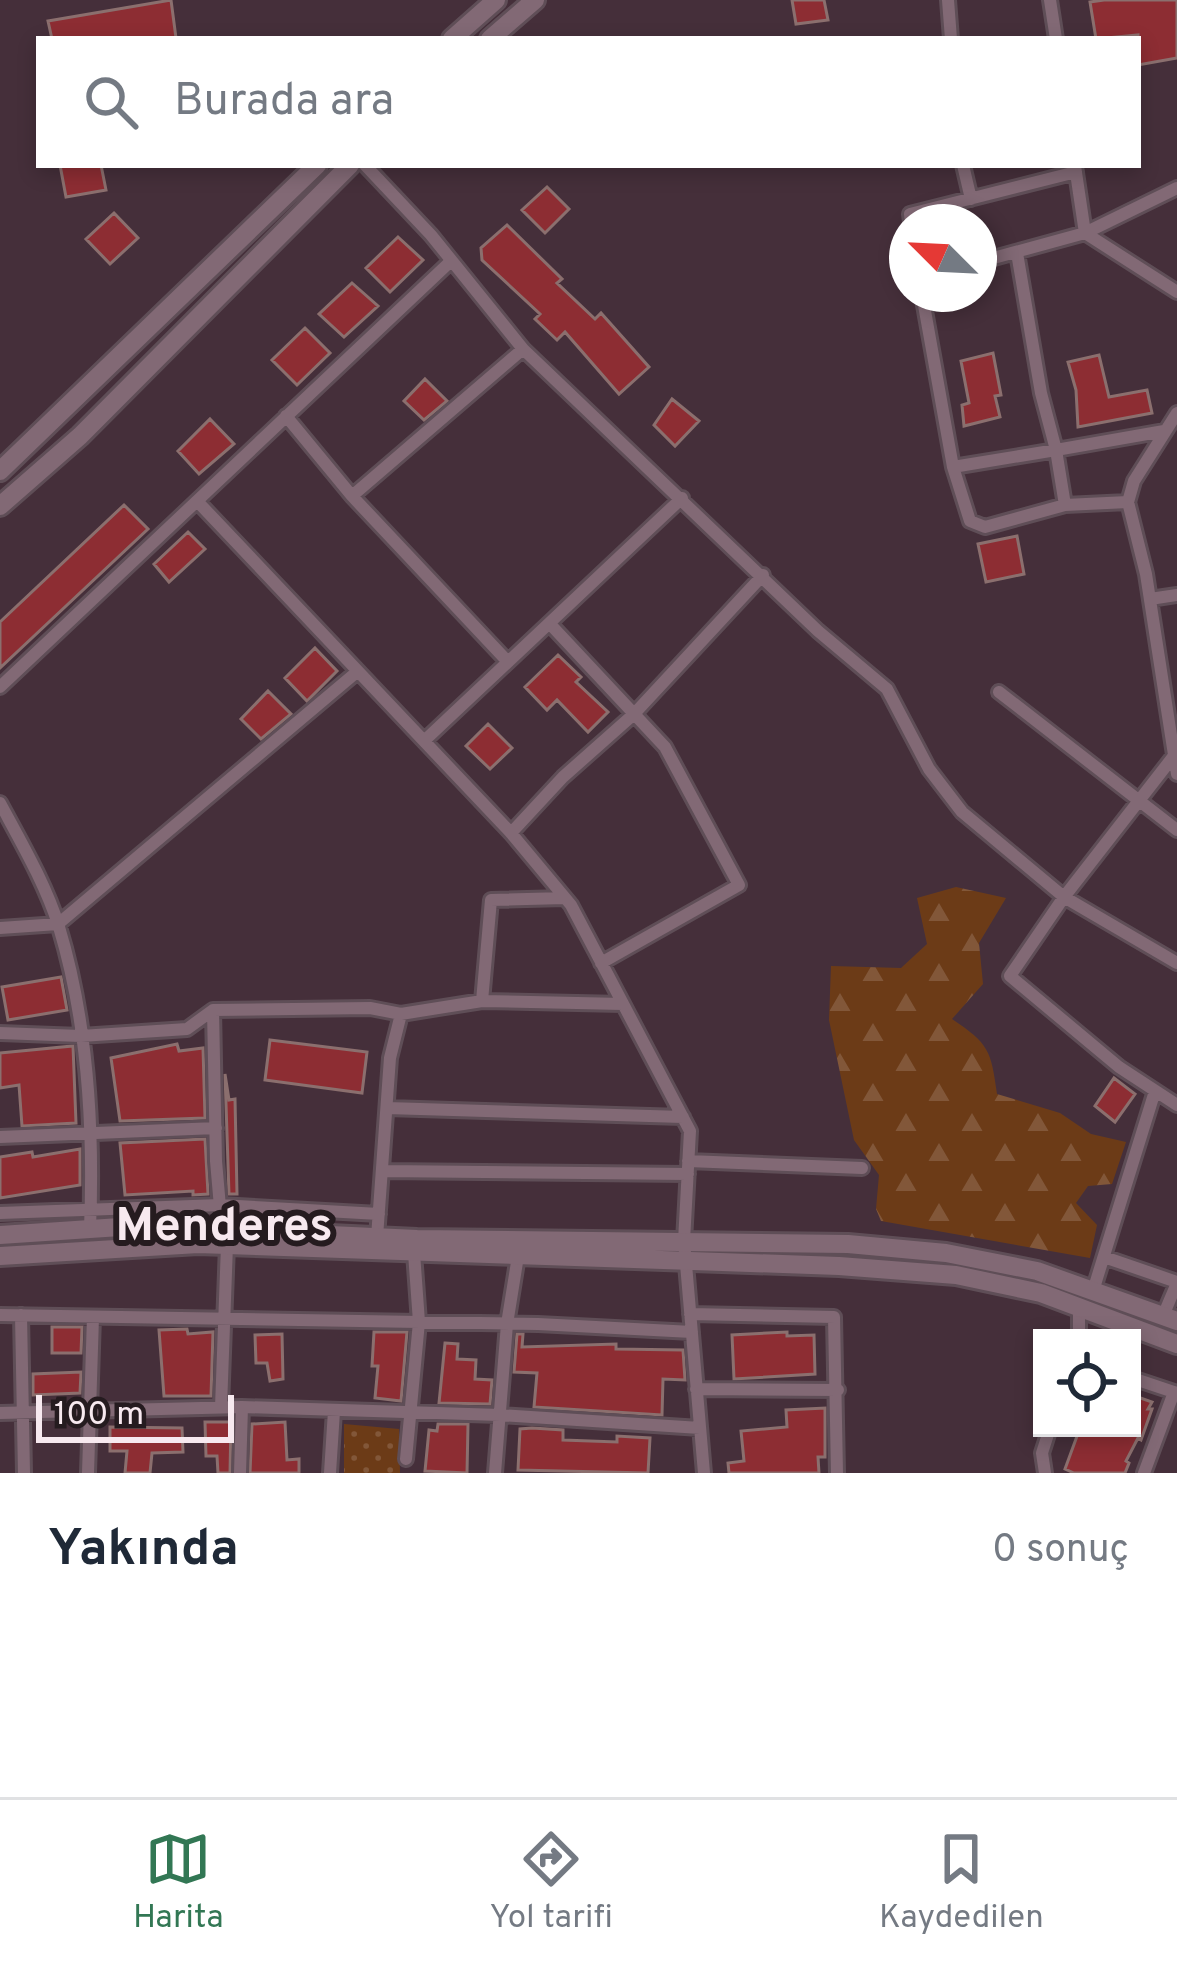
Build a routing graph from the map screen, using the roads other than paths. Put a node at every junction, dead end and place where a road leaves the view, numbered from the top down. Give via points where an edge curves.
1 (496, 0) edge
2 (535, 0) edge
3 (948, 0) edge
4 (1050, 0) edge
5 (455, 36) edge
6 (493, 36) edge
7 (951, 36) edge
8 (1056, 36) edge
9 (314, 168) edge
10 (347, 168) edge
11 (368, 168) edge
12 (964, 168) edge
13 (1075, 168) edge
14 (1177, 188) edge
15 (971, 199) junction
16 (951, 204) edge
17 (1085, 233) junction
18 (1017, 254) junction
19 (997, 258) edge
20 (452, 261) junction
21 (1177, 292) edge
22 (925, 312) edge
23 (523, 349) junction
24 (1177, 413) edge
25 (286, 416) junction
26 (1164, 431) junction
27 (1056, 450) junction
28 (952, 467) junction
29 (0, 471) edge
30 (352, 496) junction
31 (682, 499) junction
32 (198, 502) junction
33 (1128, 502) junction
34 (0, 506) edge
35 (1065, 506) junction
36 (763, 574) junction
37 (1177, 595) edge
38 (1150, 599) junction
39 (550, 624) junction
40 (508, 662) junction
41 (358, 671) junction
42 (0, 687) edge
43 (999, 692) dead end
44 (634, 714) junction
45 (424, 742) junction
46 (1173, 757) junction
47 (1177, 774) edge
48 (1138, 802) junction
49 (0, 803) edge
50 (1177, 830) edge
51 (511, 833) junction
52 (1064, 897) junction
53 (565, 898) junction
54 (58, 924) junction
55 (0, 928) edge
56 (602, 963) junction
57 (1177, 963) edge
58 (482, 1001) junction
59 (623, 1004) junction
60 (213, 1010) junction
61 (400, 1014) junction
62 (0, 1033) edge
63 (81, 1036) junction
64 (1155, 1091) junction
65 (1177, 1105) edge
66 (387, 1108) junction
67 (682, 1117) junction
68 (216, 1128) junction
69 (91, 1135) junction
70 (0, 1138) edge
71 (688, 1167) junction
72 (862, 1168) dead end
73 (382, 1171) junction
74 (220, 1204) junction
75 (0, 1213) edge
76 (379, 1214) junction
77 (90, 1218) junction
78 (0, 1235) edge
79 (377, 1237) junction
80 (225, 1238) junction
81 (686, 1251) junction
82 (414, 1252) junction
83 (0, 1256) edge
84 (518, 1256) junction
85 (1105, 1257) junction
86 (1177, 1283) edge
87 (1094, 1291) junction
88 (1079, 1307) junction
89 (690, 1314) junction
90 (0, 1315) edge
91 (21, 1316) junction
92 (93, 1317) junction
93 (1170, 1318) edge
94 (227, 1319) junction
95 (419, 1322) junction
96 (507, 1324) junction
97 (1078, 1329) edge
98 (692, 1332) junction
99 (1177, 1344) edge
100 (1141, 1381) edge
101 (696, 1389) junction
102 (838, 1390) junction
103 (1176, 1392) edge
104 (220, 1407) junction
105 (242, 1407) junction
106 (90, 1408) junction
107 (0, 1412) edge
108 (334, 1412) junction
109 (20, 1413) junction
110 (410, 1414) junction
111 (500, 1415) junction
112 (700, 1427) junction
113 (1047, 1437) edge
114 (406, 1459) dead end
115 (24, 1473) edge
116 (88, 1473) edge
117 (240, 1473) edge
118 (330, 1473) edge
119 (495, 1473) edge
120 (704, 1473) edge
121 (837, 1473) edge
122 (1045, 1473) edge
123 (1144, 1473) edge

1 - 5 main road
2 - 6 main road
3 - 7 street
4 - 8 street
9 - 29 main road
10 - 34 main road
11 - 20 street
12 - 15 street
13 - 15 street
13 - 17 street
14 - 17 street
15 - 16 street
17 - 18 street
17 - 21 street
18 - 19 street
18 - 27 street
20 - 23 street
20 - 25 street
22 - 28 street
23 - 30 street
23 - 31 street
24 - 26 street
25 - 30 street
25 - 32 street
26 - 27 street
26 - 33 street
27 - 28 street
27 - 35 street
28 - 35 street via 970,521 985,527
30 - 40 street
31 - 36 street
31 - 39 street
32 - 41 street
32 - 42 street
33 - 35 street
33 - 38 street
36 - 44 street
36 - 52 street via 887,689 962,812
37 - 38 street
38 - 46 street
39 - 40 street
39 - 44 street
40 - 45 street
41 - 45 street
41 - 54 street
43 - 48 street
44 - 51 street
44 - 56 street via 664,747 739,885
45 - 51 street
46 - 47 street
46 - 48 street
48 - 50 street
48 - 52 street
49 - 54 street
51 - 53 street
52 - 57 street
52 - 64 street via 1010,976
53 - 56 street
53 - 58 street via 491,900
54 - 55 street
54 - 63 street
56 - 59 street
58 - 59 street
58 - 61 street
59 - 67 street
60 - 61 street
60 - 63 street via 187,1029
60 - 68 street
61 - 66 street
62 - 63 street
63 - 69 street
64 - 65 street
64 - 85 street
66 - 67 street
66 - 73 street
67 - 71 street via 690,1130
68 - 69 street
68 - 74 street
69 - 70 street
69 - 77 street
71 - 72 street
71 - 73 street
71 - 81 street
73 - 76 street
74 - 76 street
74 - 77 street
74 - 80 street
75 - 77 street
76 - 79 street
77 - 78 main road
77 - 80 main road
79 - 80 main road
79 - 81 main road
80 - 82 main road
80 - 83 main road
80 - 94 street
81 - 84 main road
81 - 87 main road via 848,1244 946,1253
81 - 88 main road via 956,1275
81 - 89 street
82 - 84 main road
82 - 95 street
84 - 96 street
85 - 86 street
85 - 87 street
86 - 93 street
87 - 93 main road
88 - 97 street
88 - 99 main road
89 - 98 street
89 - 102 street via 834,1317
90 - 91 street
91 - 92 street
91 - 109 street
92 - 94 street
92 - 106 street
94 - 95 street
94 - 104 street
95 - 96 street
95 - 110 street
96 - 98 street
96 - 111 street
98 - 101 street
100 - 103 street
101 - 102 street
101 - 112 street
102 - 121 street
103 - 123 street
104 - 105 street
104 - 106 street
105 - 108 street
105 - 117 street
106 - 109 street
106 - 116 street
107 - 109 street
108 - 110 street
108 - 118 street
109 - 115 street
110 - 111 street
110 - 114 street
111 - 112 street
111 - 119 street
112 - 120 street
113 - 122 street

